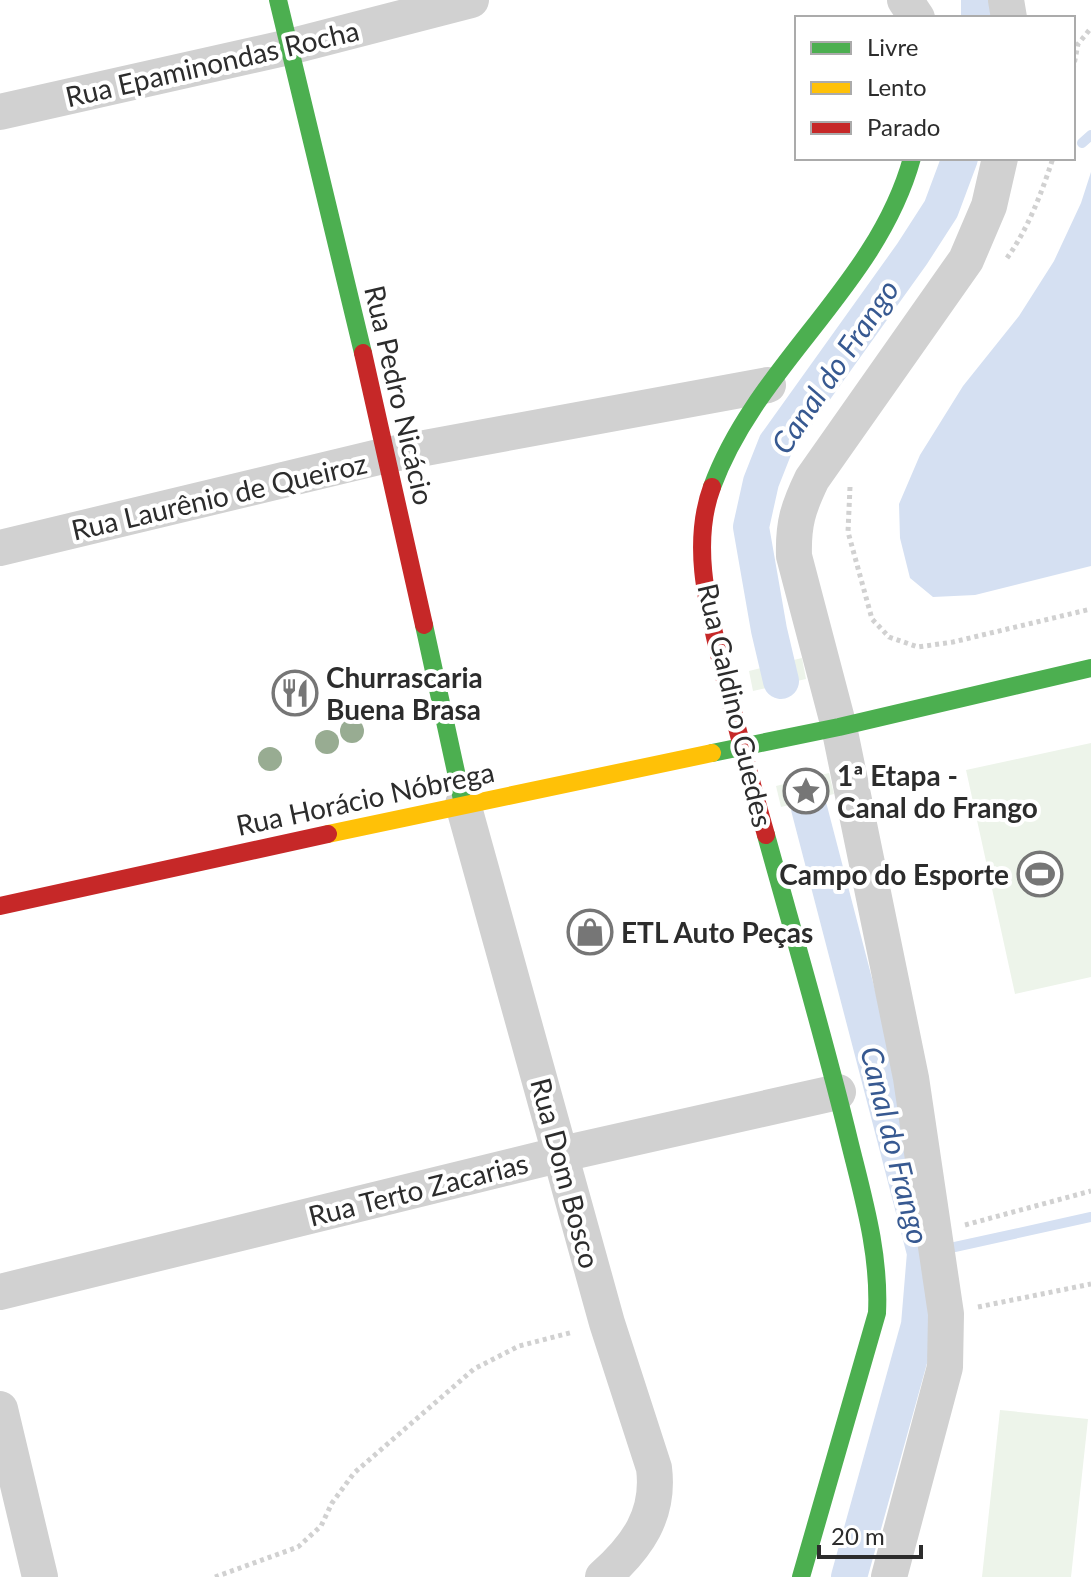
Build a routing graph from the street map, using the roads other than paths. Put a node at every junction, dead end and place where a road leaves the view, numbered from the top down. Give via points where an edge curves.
1 (278, 0) edge
2 (471, 0) edge
3 (289, 47) junction
4 (0, 112) edge
5 (912, 160) edge
6 (1000, 160) edge
7 (768, 385) junction
8 (387, 455) junction
9 (0, 548) edge
10 (1091, 668) edge
11 (839, 727) junction
12 (742, 747) junction
13 (463, 804) junction
14 (0, 906) edge
15 (838, 1092) junction
16 (562, 1154) junction
17 (0, 1292) edge
18 (0, 1409) edge
19 (40, 1577) edge
20 (603, 1577) edge
21 (801, 1577) edge
22 (889, 1577) edge

1 - 3 main road, Rua Pedro Nicácio
2 - 3 street, Rua Epaminondas Rocha
3 - 4 street, Rua Epaminondas Rocha
3 - 8 main road, Rua Pedro Nicácio
5 - 7 main road, Rua Galdino Guedes via 888,224
6 - 11 street via 989,206 966,260 812,479 800,504 794,556
7 - 8 street, Rua Laurênio de Queiroz
7 - 12 main road, Rua Galdino Guedes via 727,452 707,498 702,533 703,566
8 - 9 street, Rua Laurênio de Queiroz
8 - 13 main road, Rua Pedro Nicácio
10 - 11 main road, Rua Horácio Nóbrega
11 - 12 main road, Rua Horácio Nóbrega
11 - 22 street via 911,1078 946,1314 945,1367
12 - 13 main road, Rua Horácio Nóbrega
12 - 15 main road, Rua Galdino Guedes
13 - 14 main road, Rua Horácio Nóbrega
13 - 16 street, Rua Dom Bosco
15 - 16 street, Rua Terto Zacarias
15 - 21 main road, Rua Galdino Guedes via 880,1285 877,1313
16 - 17 street, Rua Terto Zacarias
16 - 20 street, Rua Dom Bosco via 657,1491 637,1539
18 - 19 street

